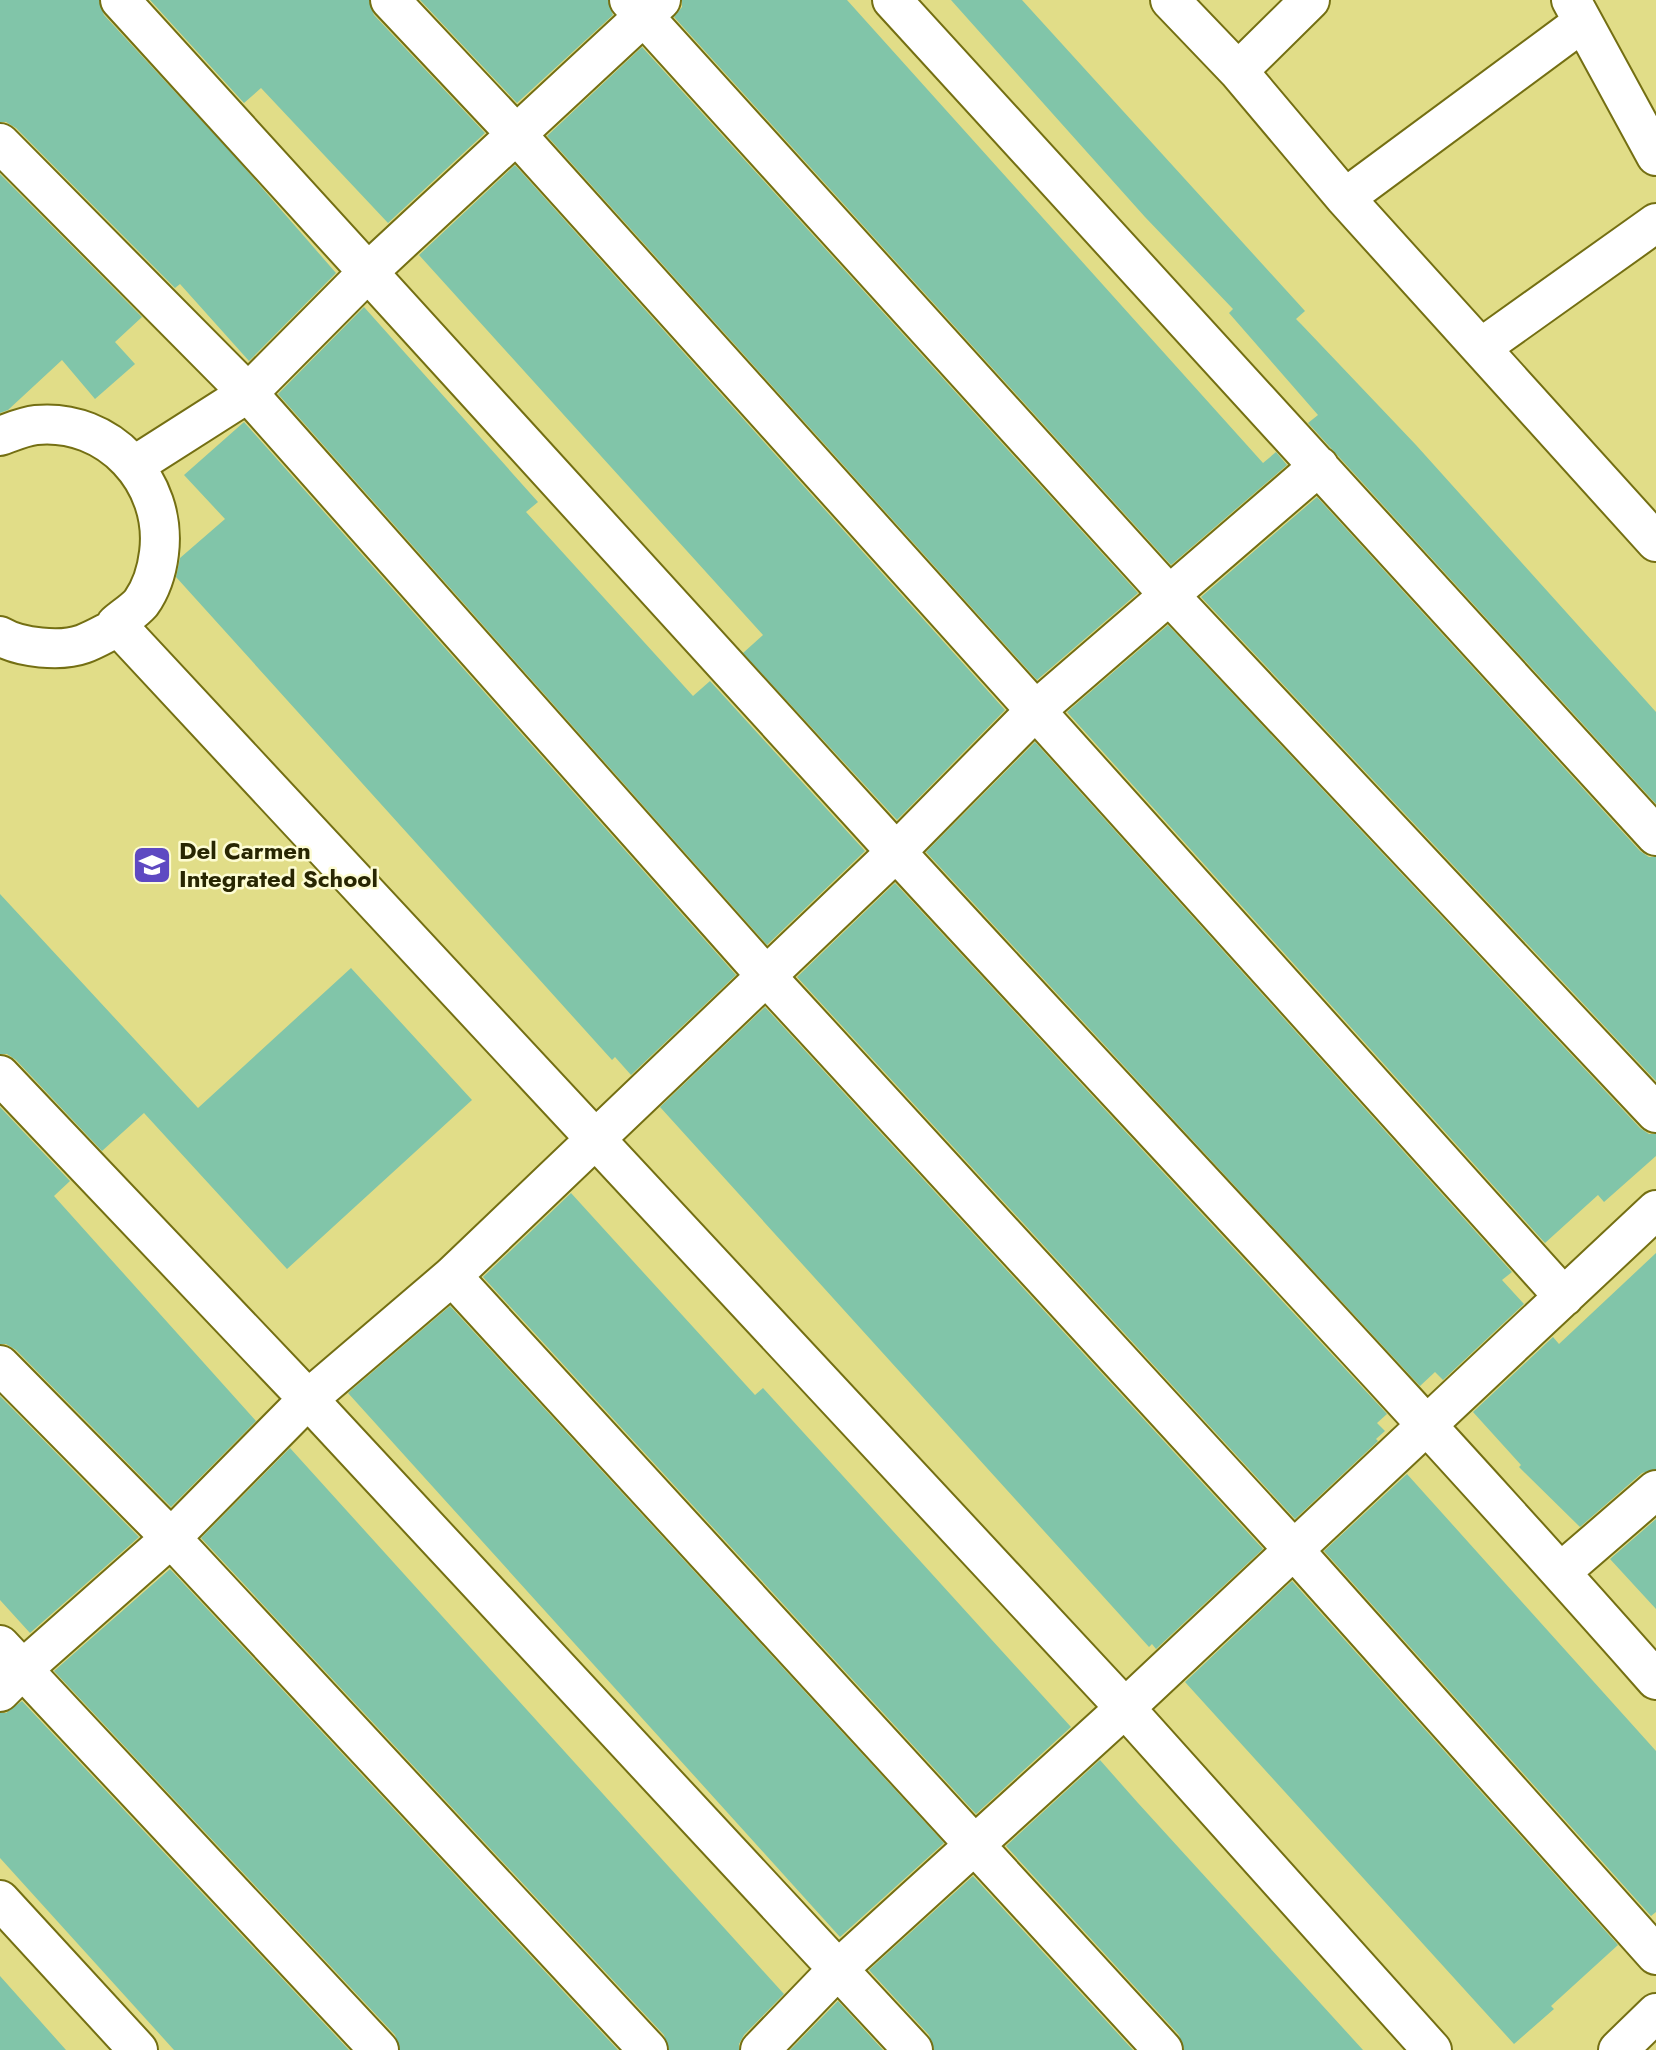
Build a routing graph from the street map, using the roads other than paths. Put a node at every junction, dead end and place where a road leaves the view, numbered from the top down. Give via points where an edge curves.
1 (120, 0) edge
2 (390, 0) edge
3 (892, 0) edge
4 (1170, 0) edge
5 (1310, 0) edge
6 (644, 5) edge
7 (1577, 11) edge
8 (1238, 71) junction
9 (517, 135) junction
10 (0, 143) edge
11 (1656, 156) edge
12 (1345, 198) junction
13 (1656, 223) edge
14 (369, 271) junction
15 (1482, 346) junction
16 (248, 393) junction
17 (0, 436) edge
18 (135, 465) junction
19 (1319, 466) junction
20 (1656, 542) edge
21 (1170, 596) junction
22 (116, 624) junction
23 (0, 636) edge
24 (1036, 710) junction
25 (1656, 836) edge
26 (896, 852) junction
27 (767, 977) junction
28 (0, 1076) edge
29 (1656, 1113) edge
30 (596, 1138) junction
31 (1656, 1210) edge
32 (452, 1276) junction
33 (1564, 1297) junction
34 (0, 1365) edge
35 (308, 1399) junction
36 (1427, 1424) junction
37 (1656, 1490) edge
38 (171, 1538) junction
39 (1293, 1549) junction
40 (1561, 1572) junction
41 (8, 1669) edge
42 (1656, 1680) edge
43 (1125, 1708) junction
44 (976, 1845) junction
45 (0, 1900) edge
46 (1656, 1955) edge
47 (837, 1970) junction
48 (1656, 2013) edge
49 (138, 2050) edge
50 (379, 2050) edge
51 (648, 2050) edge
52 (760, 2050) edge
53 (913, 2050) edge
54 (1163, 2050) edge
55 (1432, 2050) edge
56 (1618, 2050) edge

1 - 14 street
2 - 9 street
3 - 19 street
4 - 8 street
5 - 8 street
6 - 9 street
6 - 21 street
7 - 11 street
7 - 12 street
8 - 12 street
9 - 14 street
9 - 24 street
10 - 16 street
12 - 15 street
13 - 15 street
14 - 16 street
14 - 26 street
15 - 20 street
16 - 18 street
16 - 27 street
17 - 18 street via 36,425 73,427 107,440
18 - 22 street via 154,497 162,534 157,570 141,603
19 - 21 street
19 - 25 street
21 - 24 street
21 - 29 street
22 - 23 street via 81,645 44,649
22 - 30 street
24 - 26 street
24 - 33 street
26 - 27 street
26 - 36 street
27 - 30 street
27 - 39 street
28 - 35 street
30 - 32 street
30 - 43 street
31 - 33 street
32 - 35 street
32 - 44 street
33 - 36 street
34 - 38 street
35 - 38 street
35 - 47 street
36 - 39 street
36 - 40 street
37 - 40 street
38 - 41 street
38 - 51 street
39 - 43 street
39 - 46 street
40 - 42 street
41 - 50 street
43 - 44 street
43 - 55 street
44 - 47 street
44 - 54 street
45 - 49 street
47 - 52 street
47 - 53 street
48 - 56 street

